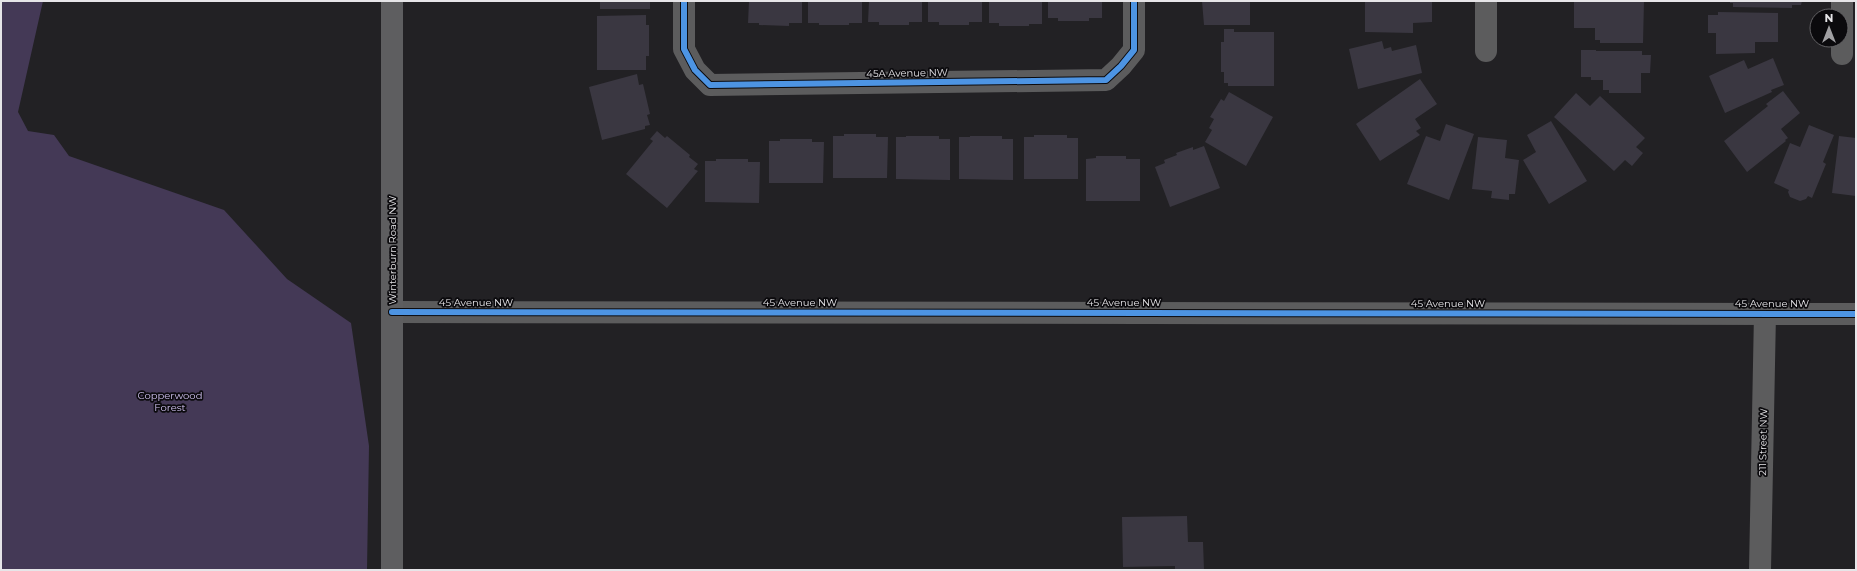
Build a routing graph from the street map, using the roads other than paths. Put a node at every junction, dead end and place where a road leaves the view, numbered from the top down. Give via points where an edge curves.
1 (392, 1) edge
2 (684, 1) edge
3 (1134, 1) edge
4 (1486, 1) edge
5 (1842, 1) edge
6 (1486, 51) dead end
7 (1842, 54) dead end
8 (392, 312) junction
9 (1765, 313) junction
10 (1856, 314) edge
11 (392, 570) edge
12 (1760, 570) edge

1 - 8 main road, Winterburn Road NW
2 - 3 street, 45A Avenue NW via 684,49 695,70 710,85 1106,80 1134,50
4 - 6 street
5 - 7 street
8 - 9 street, 45 Avenue NW
8 - 11 main road, Winterburn Road NW
9 - 10 street, 45 Avenue NW
9 - 12 street, 211 Street NW

